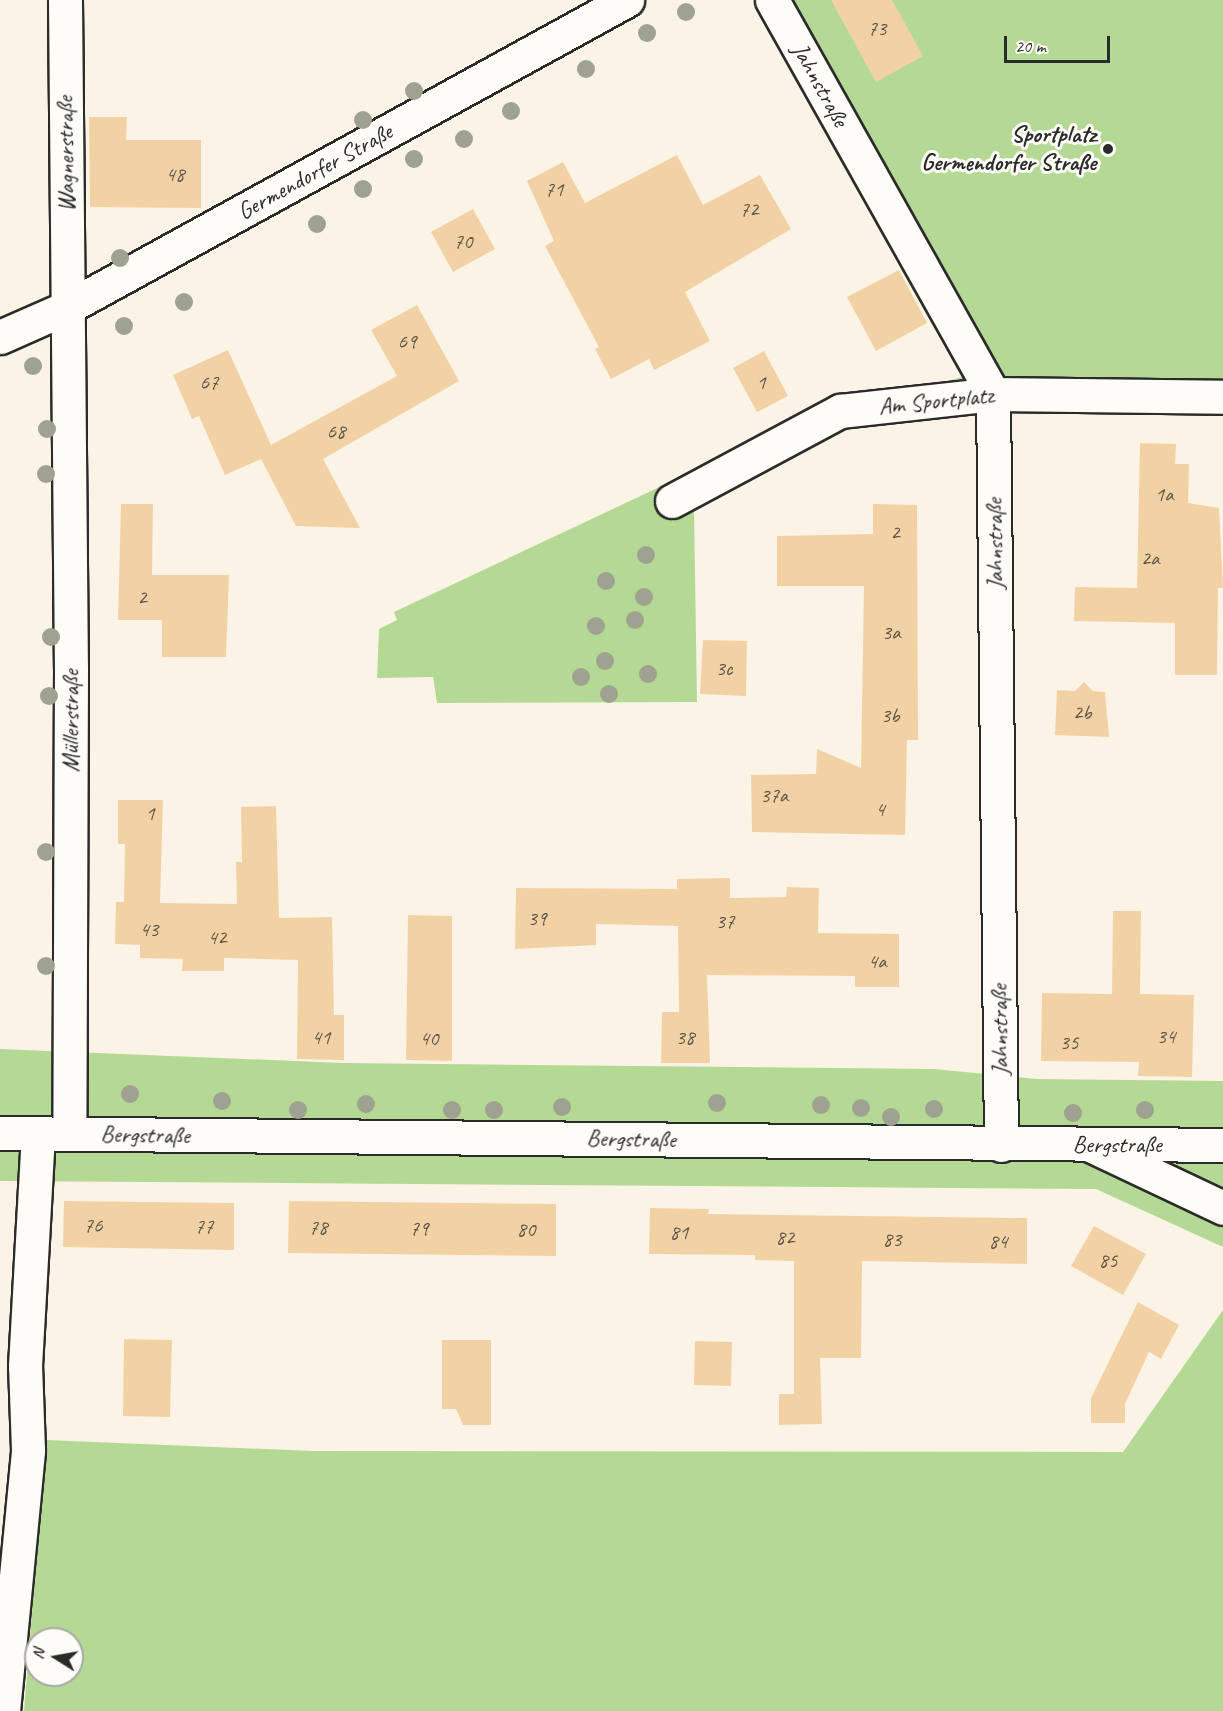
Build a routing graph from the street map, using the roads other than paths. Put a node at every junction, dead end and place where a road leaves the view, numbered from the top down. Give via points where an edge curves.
1 (65, 0) edge
2 (627, 0) edge
3 (772, 0) edge
4 (68, 307) junction
5 (0, 337) edge
6 (993, 394) junction
7 (1223, 397) edge
8 (672, 501) dead end
9 (0, 1133) edge
10 (54, 1134) junction
11 (1001, 1145) junction
12 (1090, 1145) junction
13 (1223, 1145) edge
14 (1223, 1208) edge
15 (3, 1711) edge

1 - 4 street, Wagnerstraße
2 - 4 street, Germendorfer Straße
3 - 6 street, Jahnstraße
4 - 5 street, Germendorfer Straße
4 - 10 street, Müllerstraße
6 - 7 street, Am Sportplatz
6 - 8 street, Am Sportplatz via 840,411
6 - 11 street, Jahnstraße
9 - 10 street, Bergstraße
10 - 11 street, Bergstraße
10 - 15 street via 26,1366 28,1450
11 - 12 street, Bergstraße
12 - 13 street, Bergstraße
12 - 14 street

